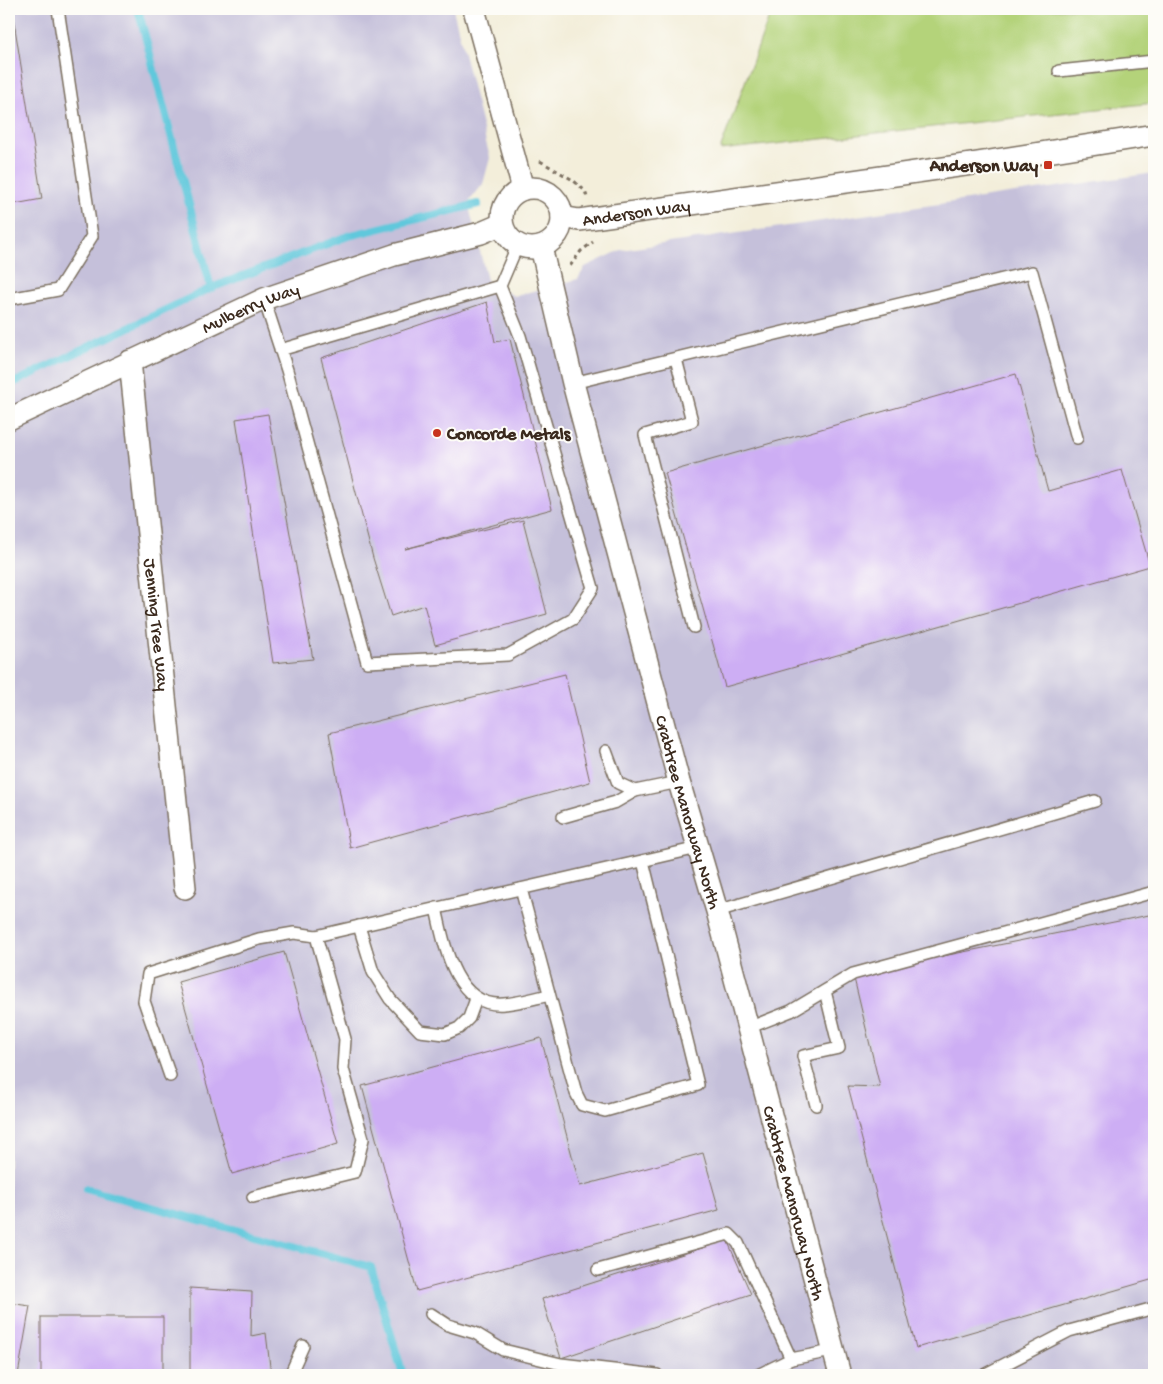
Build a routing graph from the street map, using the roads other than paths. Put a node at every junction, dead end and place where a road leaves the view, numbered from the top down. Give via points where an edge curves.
1 (58, 9) edge
2 (474, 9) edge
3 (1154, 61) edge
4 (1059, 71) dead end
5 (1154, 135) edge
6 (523, 188) junction
7 (562, 217) junction
8 (502, 224) junction
9 (518, 244) junction
10 (541, 247) junction
11 (500, 286) junction
12 (9, 299) edge
13 (264, 299) junction
14 (280, 350) junction
15 (676, 359) junction
16 (130, 362) junction
17 (573, 383) junction
18 (9, 419) edge
19 (1077, 438) dead end
20 (694, 627) dead end
21 (606, 751) dead end
22 (679, 782) junction
23 (635, 791) junction
24 (1095, 801) dead end
25 (563, 817) dead end
26 (698, 848) junction
27 (643, 861) junction
28 (184, 888) dead end
29 (521, 888) junction
30 (1154, 892) edge
31 (436, 908) junction
32 (717, 911) junction
33 (359, 926) junction
34 (316, 936) junction
35 (826, 991) junction
36 (549, 995) junction
37 (476, 1000) junction
38 (748, 1028) junction
39 (170, 1076) dead end
40 (816, 1105) dead end
41 (253, 1196) dead end
42 (598, 1270) dead end
43 (1154, 1308) edge
44 (431, 1314) dead end
45 (303, 1346) dead end
46 (832, 1351) junction
47 (791, 1359) junction
48 (290, 1375) edge
49 (657, 1375) edge
50 (758, 1375) edge
51 (840, 1375) edge
52 (984, 1375) edge

1 - 12 lane via 92,236 58,290
2 - 6 street
3 - 4 lane
5 - 7 street, Anderson Way via 579,220
6 - 7 street via 544,190 555,198
6 - 8 street via 504,206
7 - 10 street via 556,236
8 - 9 street via 506,234
8 - 13 street, Mulberry Way via 481,233 394,255
9 - 10 street
9 - 11 lane
10 - 17 street, Crabtree Manorway North
11 - 14 lane
11 - 14 lane via 520,336 593,588 573,619 508,655 367,662
13 - 14 lane
13 - 16 street, Mulberry Way
15 - 17 lane
15 - 19 lane via 1032,272
15 - 20 lane via 692,421 645,435
16 - 18 street, Mulberry Way
16 - 28 street, Jenning Tree Way
17 - 22 street, Crabtree Manorway North
21 - 23 lane via 618,783
22 - 23 lane
22 - 26 street, Crabtree Manorway North
23 - 25 lane via 616,802
24 - 32 lane
26 - 27 lane
26 - 32 street, Crabtree Manorway North
27 - 29 lane
27 - 36 lane via 698,1085 606,1111 582,1104 576,1093
29 - 31 lane
29 - 36 lane
30 - 35 lane via 854,974
31 - 33 lane
31 - 37 lane via 446,953 466,990
32 - 38 street, Crabtree Manorway North
33 - 34 lane
33 - 37 lane via 374,972 390,999 420,1031 445,1034 459,1028 469,1018
34 - 39 lane via 294,932 260,939 148,974 144,1001
34 - 41 lane via 345,1039 343,1069 362,1139 357,1164 355,1172
35 - 38 lane via 791,1012
35 - 40 lane via 839,1048 803,1056
36 - 37 lane via 503,1004
38 - 46 street, Crabtree Manorway North
42 - 47 lane via 729,1234 738,1242
43 - 52 lane via 1069,1331
44 - 49 lane via 448,1325 475,1333 503,1350 561,1364
45 - 48 lane
46 - 47 lane
46 - 51 street, Crabtree Manorway North
47 - 50 lane

